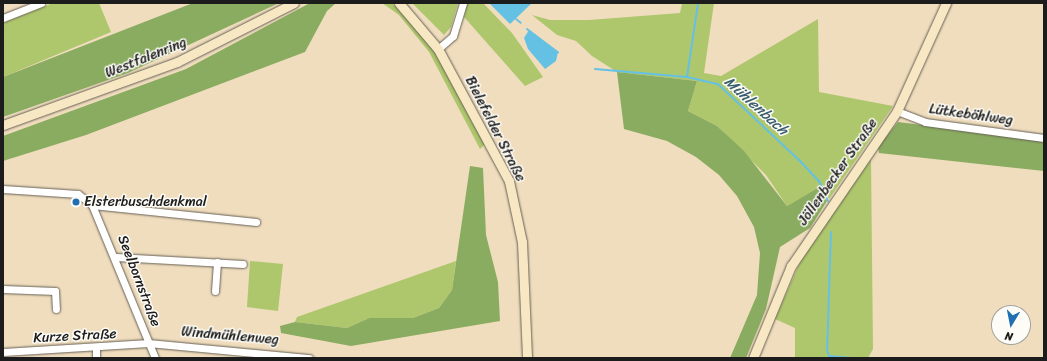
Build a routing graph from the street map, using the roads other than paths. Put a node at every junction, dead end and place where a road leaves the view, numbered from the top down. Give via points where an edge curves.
1 (41, 3) edge
2 (294, 3) edge
3 (399, 3) edge
4 (463, 3) edge
5 (946, 3) edge
6 (3, 18) edge
7 (438, 49) junction
8 (897, 111) junction
9 (3, 125) edge
10 (1044, 138) edge
11 (3, 189) edge
12 (92, 205) junction
13 (256, 222) dead end
14 (116, 257) junction
15 (217, 262) junction
16 (243, 264) dead end
17 (3, 289) edge
18 (215, 291) dead end
19 (56, 309) dead end
20 (149, 343) junction
21 (96, 349) junction
22 (3, 352) edge
23 (96, 358) edge
24 (155, 358) edge
25 (309, 358) edge
26 (527, 358) edge
27 (753, 358) edge

1 - 6 street
2 - 9 main road, Westfalenring via 177,62
3 - 7 main road, Bielefelder Straße
4 - 7 street via 453,36
5 - 8 main road, Jöllenbecker Straße
7 - 26 main road, Bielefelder Straße via 500,163 515,203 523,256
8 - 10 street, Lütkeböhlweg via 925,122
8 - 27 main road, Jöllenbecker Straße via 791,266
11 - 12 street via 78,194
12 - 13 street
12 - 14 street, Seelbornstraße
14 - 15 street
14 - 20 street, Seelbornstraße
15 - 16 street
15 - 18 street
17 - 19 street via 55,291
20 - 21 street, Kurze Straße
20 - 24 street, Seelbornstraße
20 - 25 street, Windmühlenweg
21 - 22 street, Kurze Straße
21 - 23 street

